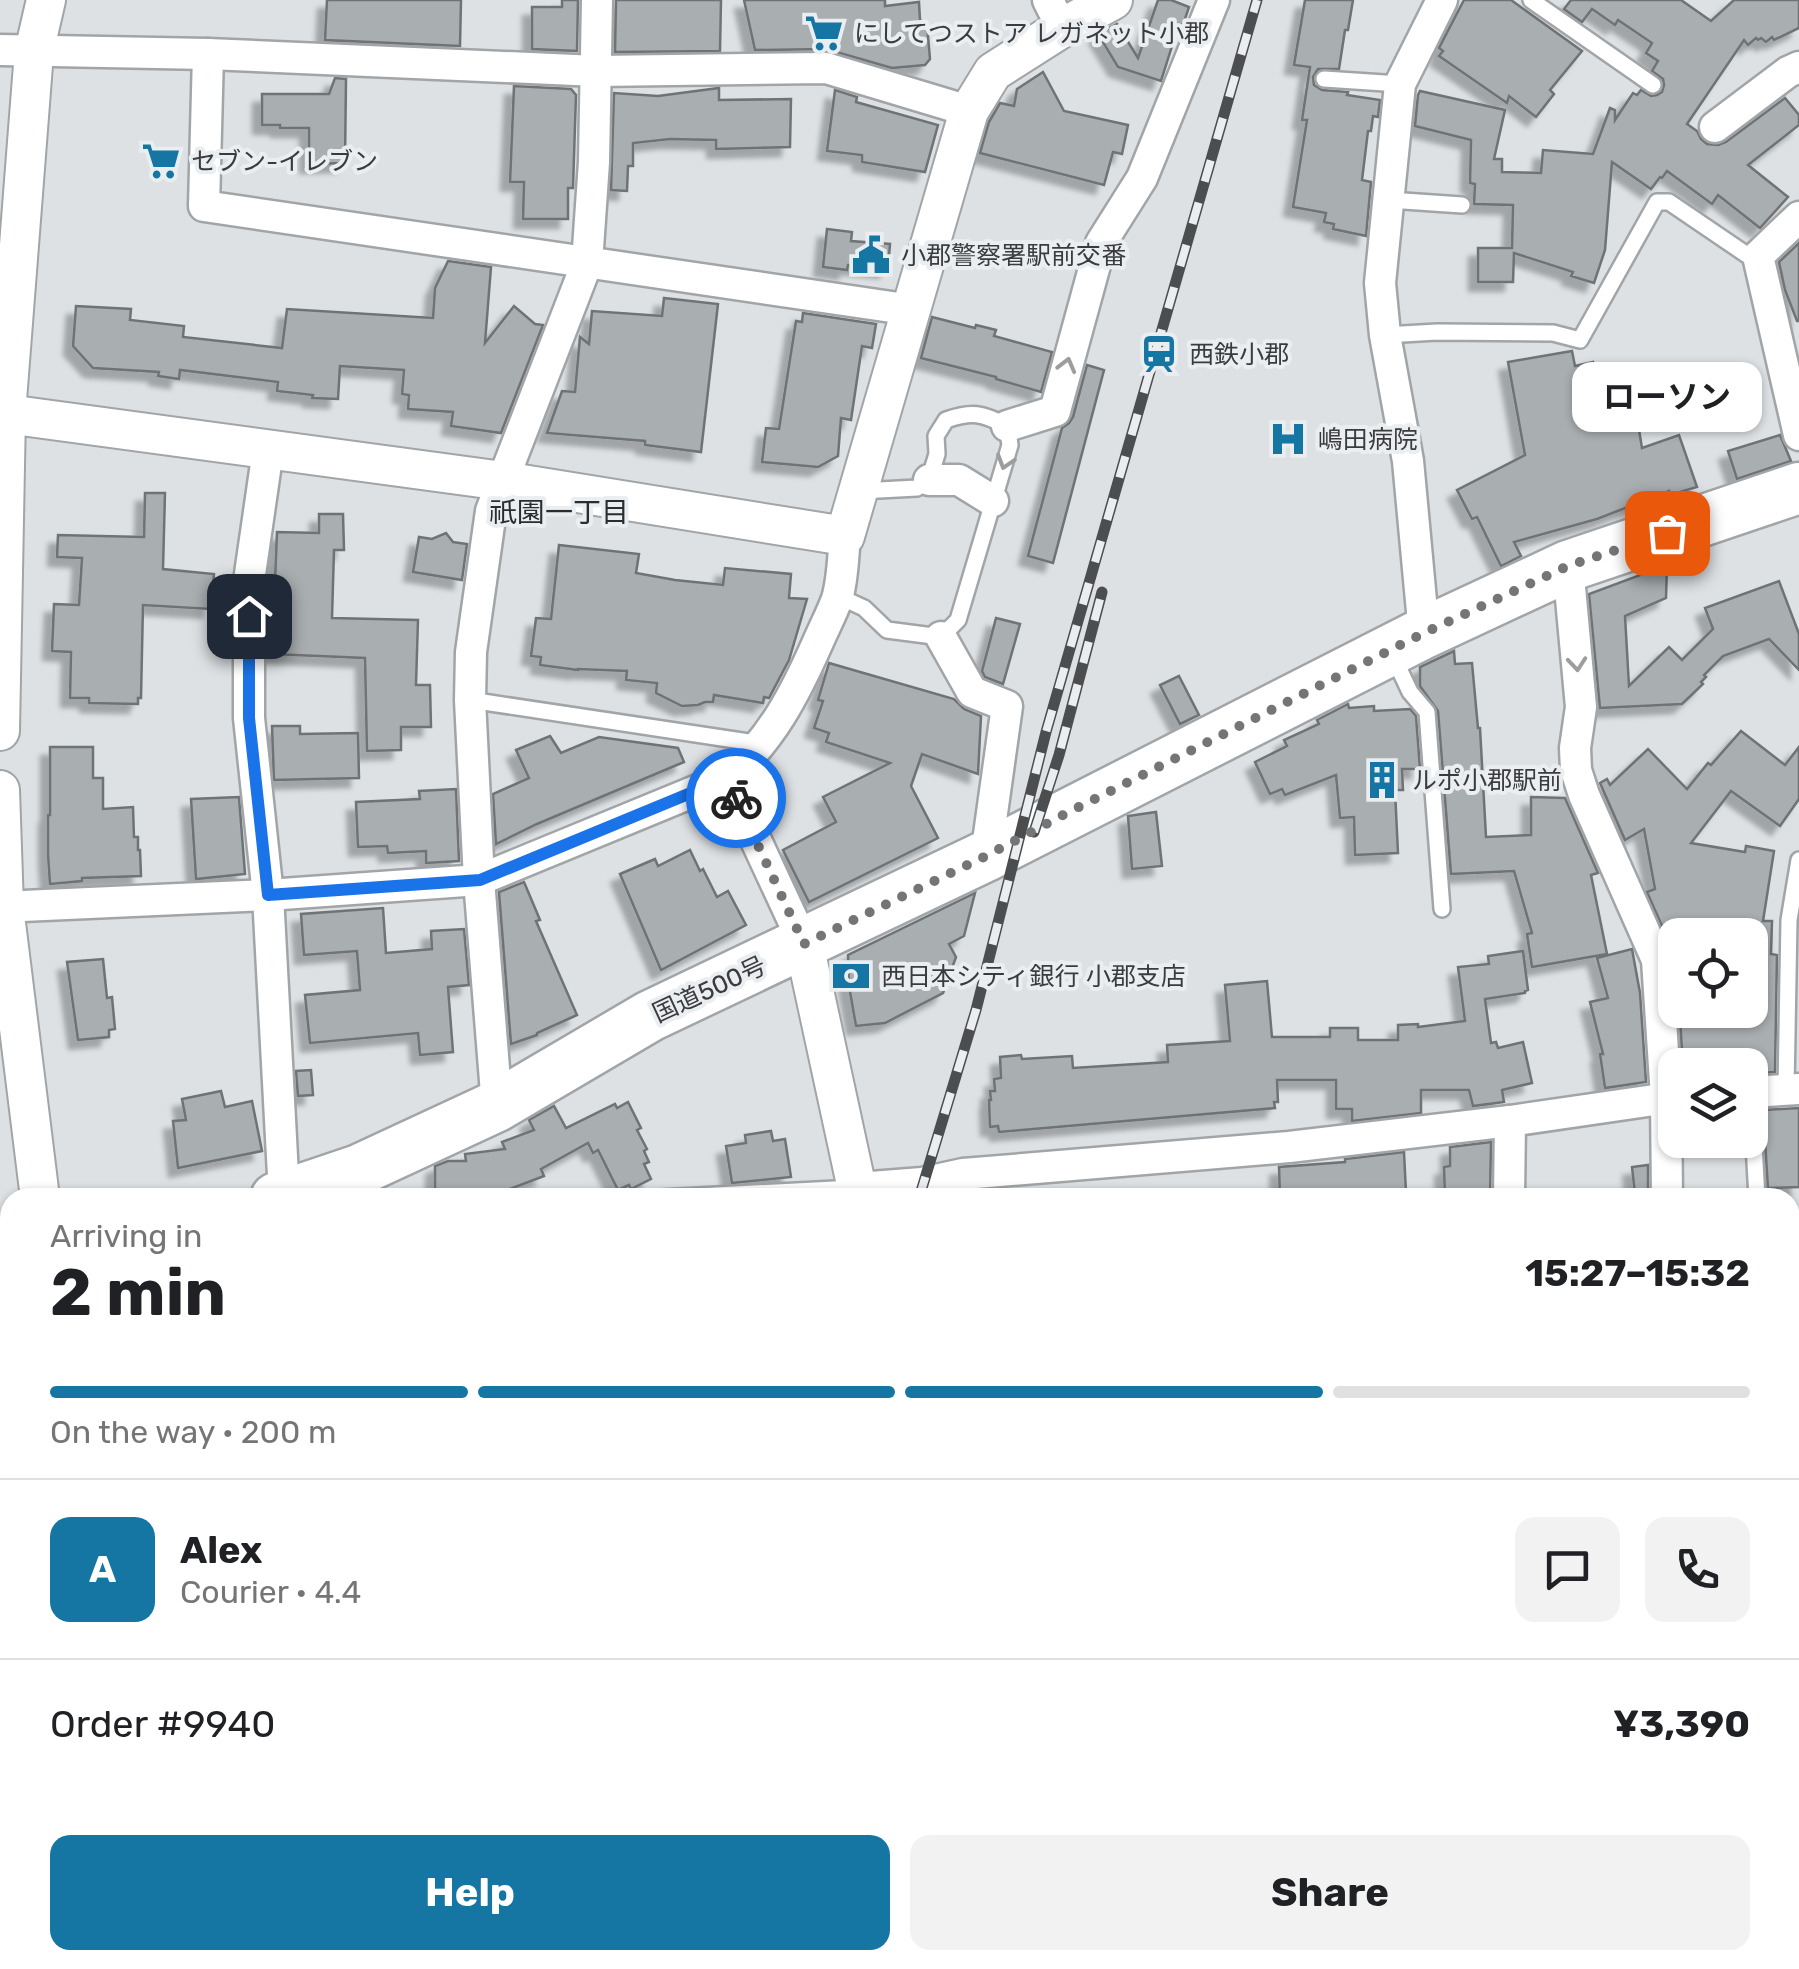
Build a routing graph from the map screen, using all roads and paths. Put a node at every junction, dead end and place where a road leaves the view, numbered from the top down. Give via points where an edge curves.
1 (46, 0) edge
2 (597, 0) edge
3 (1114, 0) edge
4 (1214, 0) edge
5 (1442, 0) edge
6 (1531, 0) edge
7 (1055, 14) edge
8 (17, 51) edge
9 (208, 54) junction
10 (1799, 67) edge
11 (598, 71) junction
12 (1324, 79) dead end
13 (1400, 84) junction
14 (1653, 86) dead end
15 (970, 111) junction
16 (1715, 128) dead end
17 (1389, 200) junction
18 (1462, 205) dead end
19 (1799, 217) edge
20 (1758, 256) junction
21 (587, 263) junction
22 (912, 310) junction
23 (1385, 335) junction
24 (3, 413) edge
25 (1007, 426) junction
26 (1799, 435) edge
27 (268, 450) junction
28 (929, 480) junction
29 (503, 481) junction
30 (1799, 488) edge
31 (860, 491) junction
32 (993, 502) junction
33 (845, 536) junction
34 (1568, 566) junction
35 (838, 596) junction
36 (942, 638) junction
37 (1407, 641) junction
38 (470, 700) junction
39 (0, 730) edge
40 (762, 744) junction
41 (727, 778) junction
42 (0, 790) edge
43 (986, 856) junction
44 (1799, 860) edge
45 (480, 880) junction
46 (268, 895) junction
47 (2, 907) edge
48 (1442, 908) dead end
49 (804, 944) junction
50 (1666, 1048) edge
51 (1793, 1089) edge
52 (1768, 1091) edge
53 (1658, 1099) edge
54 (497, 1106) junction
55 (1510, 1121) junction
56 (1669, 1158) edge
57 (1755, 1158) edge
58 (39, 1188) edge
59 (280, 1188) edge
60 (304, 1188) edge
61 (858, 1188) edge
62 (894, 1188) edge
63 (1509, 1188) edge
64 (1668, 1188) edge
65 (1757, 1188) edge

1 - 8 street
2 - 11 street
3 - 7 street
25 -> 4 street via 1055,412 1100,244 1142,178
5 - 13 street
6 - 14 lane
7 - 15 street via 993,72
8 - 9 street
8 - 24 street
9 - 11 street
9 - 21 street via 204,206
10 - 16 street
11 - 15 street via 826,68
11 - 21 street
12 - 13 lane
13 - 17 street
15 - 22 street
17 - 18 lane
17 - 23 street via 1380,283
19 - 20 street
20 - 23 lane via 1669,202 1656,202 1580,340 1554,332
20 - 26 street
21 - 22 street
21 - 29 street
22 - 31 street
23 - 37 street via 1408,461
24 - 27 street
24 - 39 street
25 - 28 lane via 968,412 946,420 936,436
25 -> 32 lane via 1010,445
27 - 29 street
27 - 46 street via 249,581 249,718
28 - 31 lane via 918,488
28 - 32 street via 959,480
29 - 33 street
29 - 38 street via 480,587
30 - 34 highway, 国道500号
31 - 33 street
32 - 36 lane via 958,620
33 - 35 street
34 - 37 highway, 国道500号
34 -> 50 street via 1581,707 1576,770 1657,960
35 - 36 lane via 887,630
35 - 40 street
36 - 43 street via 972,692 1007,706
37 - 43 highway, 国道500号
37 - 48 lane via 1410,692 1428,712
38 - 40 lane
38 - 45 street
40 - 41 street
41 - 45 street
41 - 49 street
42 - 47 street
43 - 49 highway, 国道500号
44 - 51 lane via 1789,920
45 - 46 street
45 - 54 street
46 - 47 street
46 - 59 street
47 - 58 street
49 - 54 highway, 国道500号 via 650,1016
49 - 61 street
51 - 52 street
53 - 55 street
54 - 60 highway, 国道500号
55 - 62 street via 963,1174
55 - 63 street
56 - 64 street
57 - 65 lane

